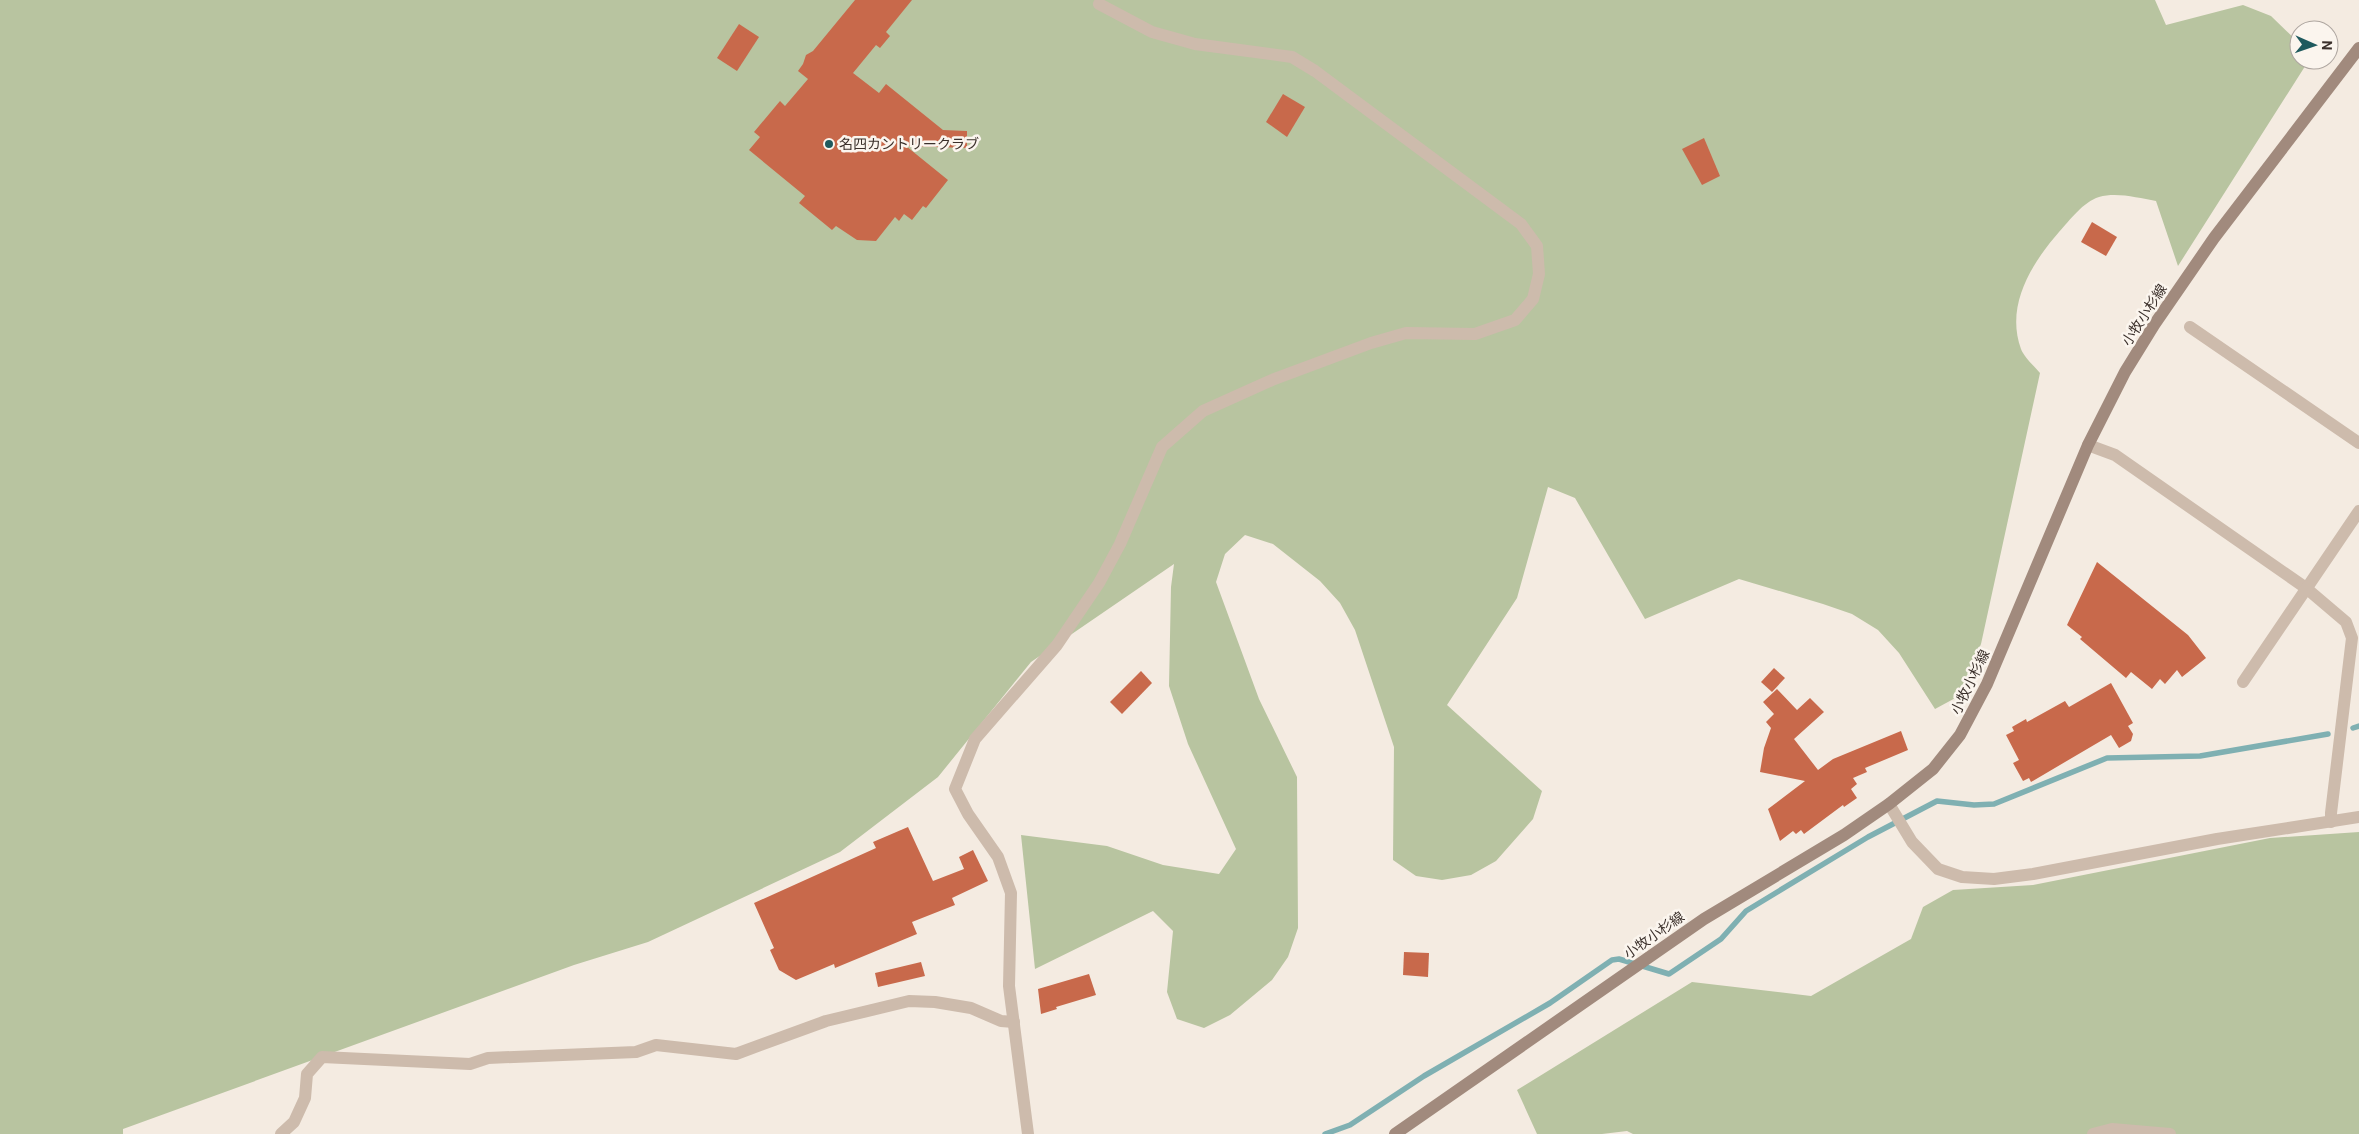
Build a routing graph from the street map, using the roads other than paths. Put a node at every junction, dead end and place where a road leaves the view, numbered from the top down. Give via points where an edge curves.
1 (1099, 4) dead end
2 (2359, 48) edge
3 (2190, 327) dead end
4 (2359, 443) edge
5 (2088, 445) junction
6 (2359, 511) edge
7 (2306, 588) junction
8 (2243, 682) dead end
9 (1890, 807) junction
10 (2359, 817) edge
11 (2332, 822) junction
12 (1014, 1022) junction
13 (281, 1134) edge
14 (1028, 1134) edge
15 (1395, 1134) edge
16 (2094, 1134) edge
17 (2170, 1134) edge

1 - 12 street via 1152,32 1195,44 1292,57 1315,71 1521,224 1537,246 1539,274 1533,298 1515,320 1475,334 1406,333 1371,343 1272,380 1203,411 1162,447 1120,544 1099,583 1057,645 975,738 955,790 998,857 1011,893 1009,986
2 - 5 main road, 小牧小杉線 via 2214,238 2154,325 2125,372
3 - 4 street
5 - 7 street via 2115,455
5 - 9 main road, 小牧小杉線 via 1987,684 1960,735 1933,769
6 - 7 street
7 - 8 street
7 - 11 street via 2346,622 2352,638 2330,813
9 - 11 street via 1929,863 1962,877 1994,879
9 - 15 main road, 小牧小杉線 via 1704,919
10 - 11 street
12 - 13 street via 971,1008 909,1001 826,1021 736,1054 656,1046 636,1052 488,1058 470,1064 322,1057 307,1074 305,1098 294,1122
12 - 14 street
16 - 17 street via 2112,1129

